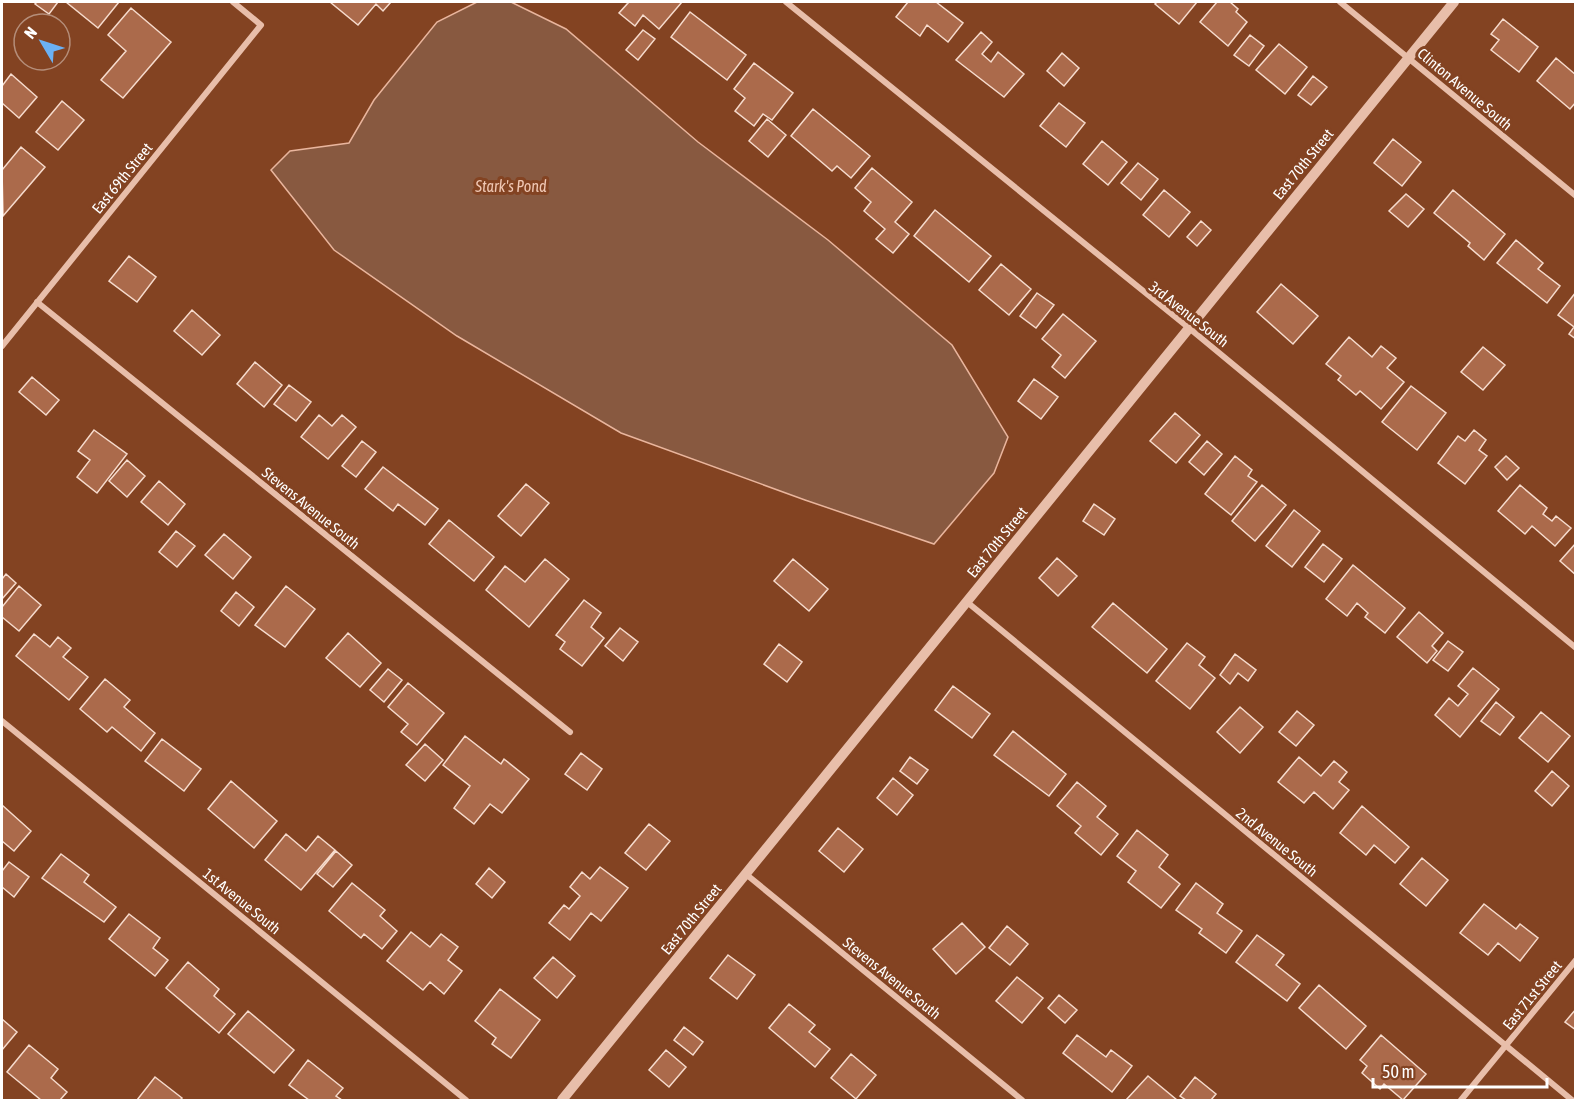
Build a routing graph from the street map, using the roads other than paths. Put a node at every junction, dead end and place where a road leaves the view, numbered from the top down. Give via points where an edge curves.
1 (233, 2) edge
2 (786, 2) edge
3 (1340, 2) edge
4 (1454, 2) edge
5 (1408, 58) junction
6 (1575, 196) edge
7 (37, 302) junction
8 (1189, 328) junction
9 (2, 346) edge
10 (967, 602) junction
11 (1575, 648) edge
12 (2, 721) edge
13 (570, 732) dead end
14 (747, 875) junction
15 (1575, 960) edge
16 (1506, 1046) junction
17 (466, 1101) edge
18 (562, 1101) edge
19 (1022, 1101) edge
20 (1461, 1101) edge
21 (1572, 1101) edge

1 - 7 street, East 69th Street via 261,25
2 - 8 street, 3rd Avenue South
3 - 5 street, Clinton Avenue South
4 - 5 street, East 70th Street
5 - 6 street, Clinton Avenue South
5 - 8 street, East 70th Street
7 - 9 street, East 69th Street
7 - 13 street, Stevens Avenue South
8 - 10 street, East 70th Street
8 - 11 street, 3rd Avenue South
10 - 14 street, East 70th Street
10 - 16 street, 2nd Avenue South
12 - 17 street, 1st Avenue South
14 - 18 street, East 70th Street
14 - 19 street, Stevens Avenue South
15 - 16 street, East 71st Street
16 - 20 street, East 71st Street
16 - 21 street, 2nd Avenue South

